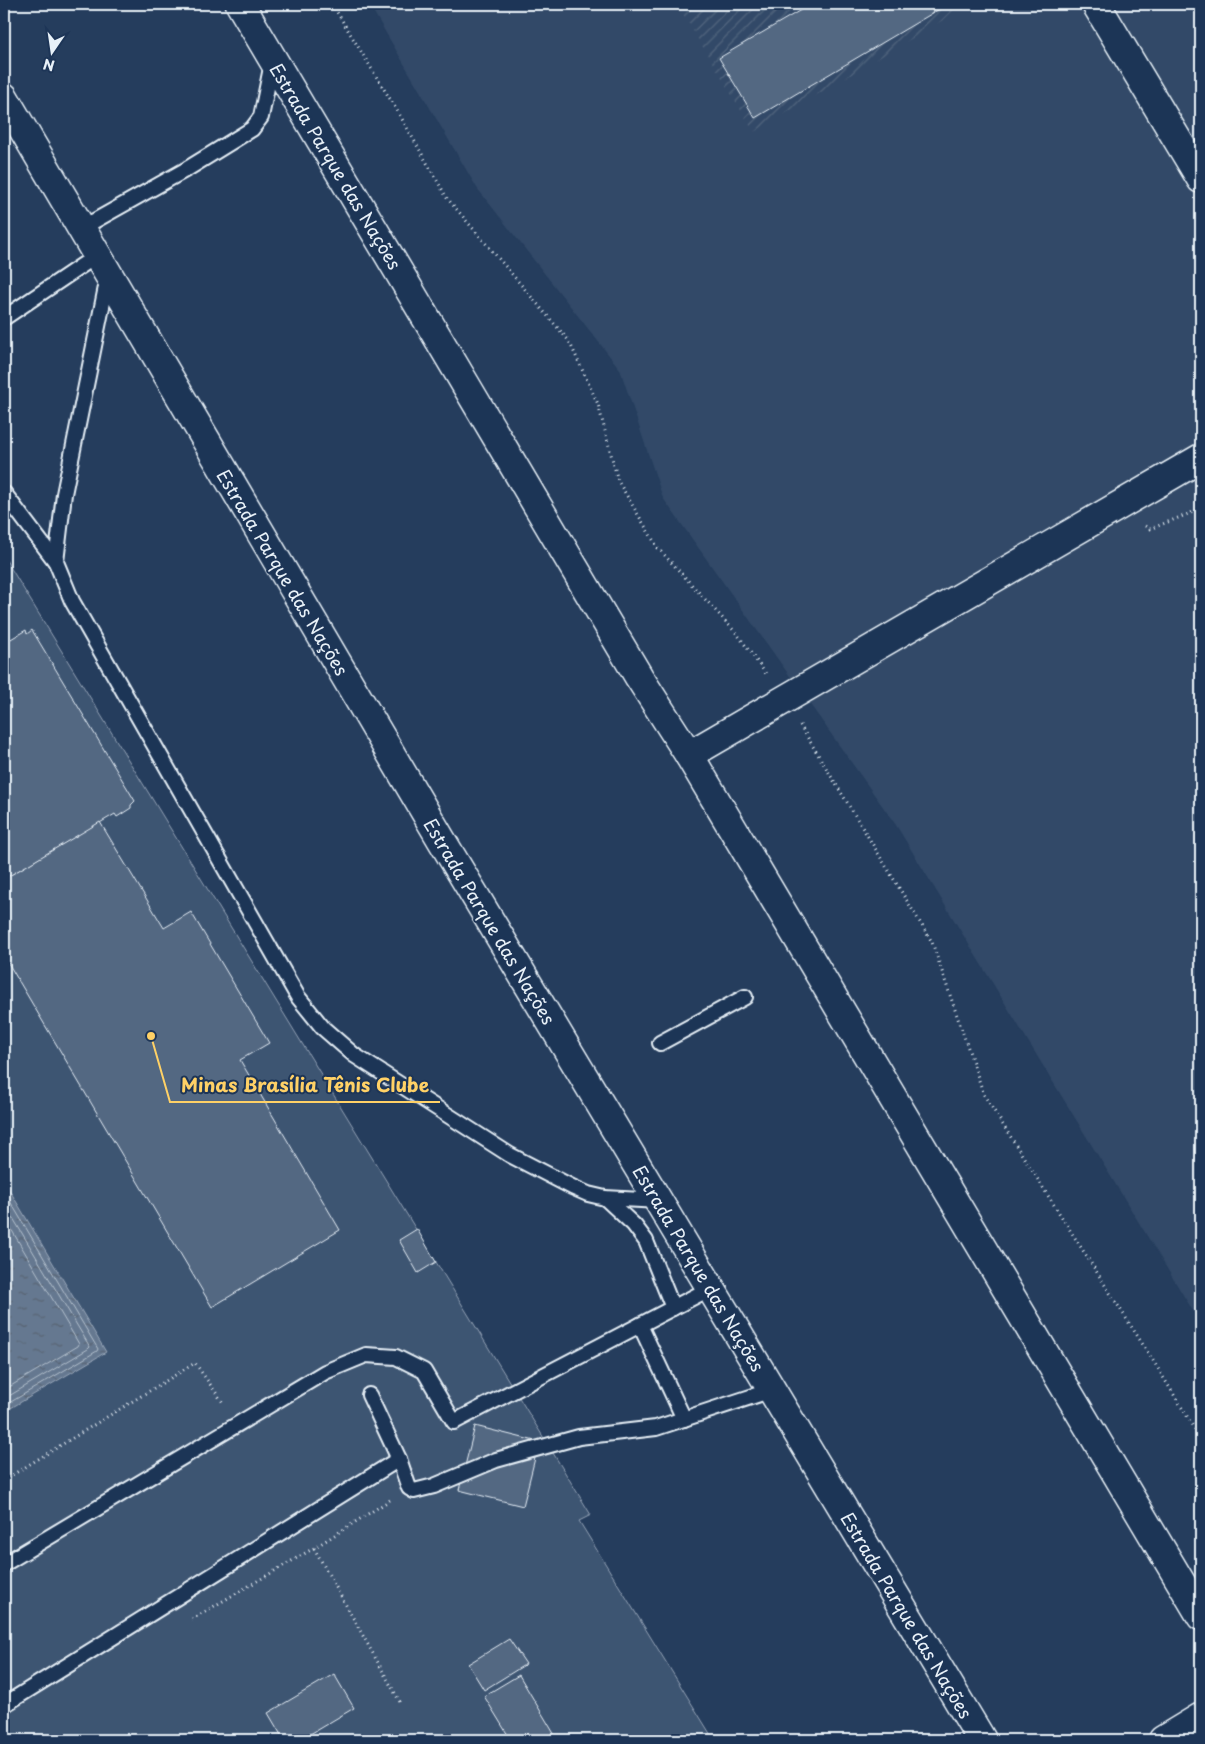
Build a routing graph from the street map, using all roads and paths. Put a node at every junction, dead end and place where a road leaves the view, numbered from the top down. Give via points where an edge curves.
1 (240, 4) edge
2 (1096, 4) edge
3 (273, 59) junction
4 (4, 97) edge
5 (1201, 179) edge
6 (80, 229) junction
7 (102, 266) junction
8 (4, 318) edge
9 (1201, 458) edge
10 (4, 494) edge
11 (56, 562) junction
12 (689, 755) junction
13 (745, 997) dead end
14 (660, 1043) dead end
15 (605, 1198) junction
16 (659, 1201) junction
17 (711, 1288) junction
18 (673, 1308) junction
19 (640, 1326) junction
20 (772, 1390) junction
21 (369, 1395) dead end
22 (684, 1419) junction
23 (238, 1424) junction
24 (399, 1459) junction
25 (4, 1480) edge
26 (314, 1548) dead end
27 (4, 1564) edge
28 (1201, 1616) edge
29 (400, 1702) dead end
30 (4, 1705) edge
31 (1201, 1717) edge
32 (982, 1740) edge
33 (1163, 1740) edge

1 - 3 main road, Estrada Parque das Nações
2 - 5 main road
3 - 6 lane via 261,117 252,129
3 - 12 main road, Estrada Parque das Nações via 639,677
4 - 6 main road, Estrada Parque das Nações
6 - 7 main road, Estrada Parque das Nações
7 - 8 lane
7 - 11 lane via 64,494
7 - 16 main road, Estrada Parque das Nações
9 - 12 main road
10 - 11 lane
11 - 15 lane via 72,601 293,989 323,1028 354,1055 510,1155 572,1187
12 - 28 main road, Estrada Parque das Nações
13 - 14 lane
15 - 16 lane
15 - 18 lane via 646,1241
16 - 17 main road, Estrada Parque das Nações
17 - 18 lane
17 - 20 main road, Estrada Parque das Nações
18 - 19 lane
19 - 22 lane
19 - 23 lane via 454,1422 424,1371 396,1357 366,1355 325,1372
20 - 22 lane
20 - 32 main road, Estrada Parque das Nações
21 - 24 lane
22 - 24 lane via 656,1428 578,1437 496,1460 414,1491 409,1488
23 - 25 path via 195,1363
23 - 27 lane
24 - 30 lane
26 - 29 path
31 - 33 main road

